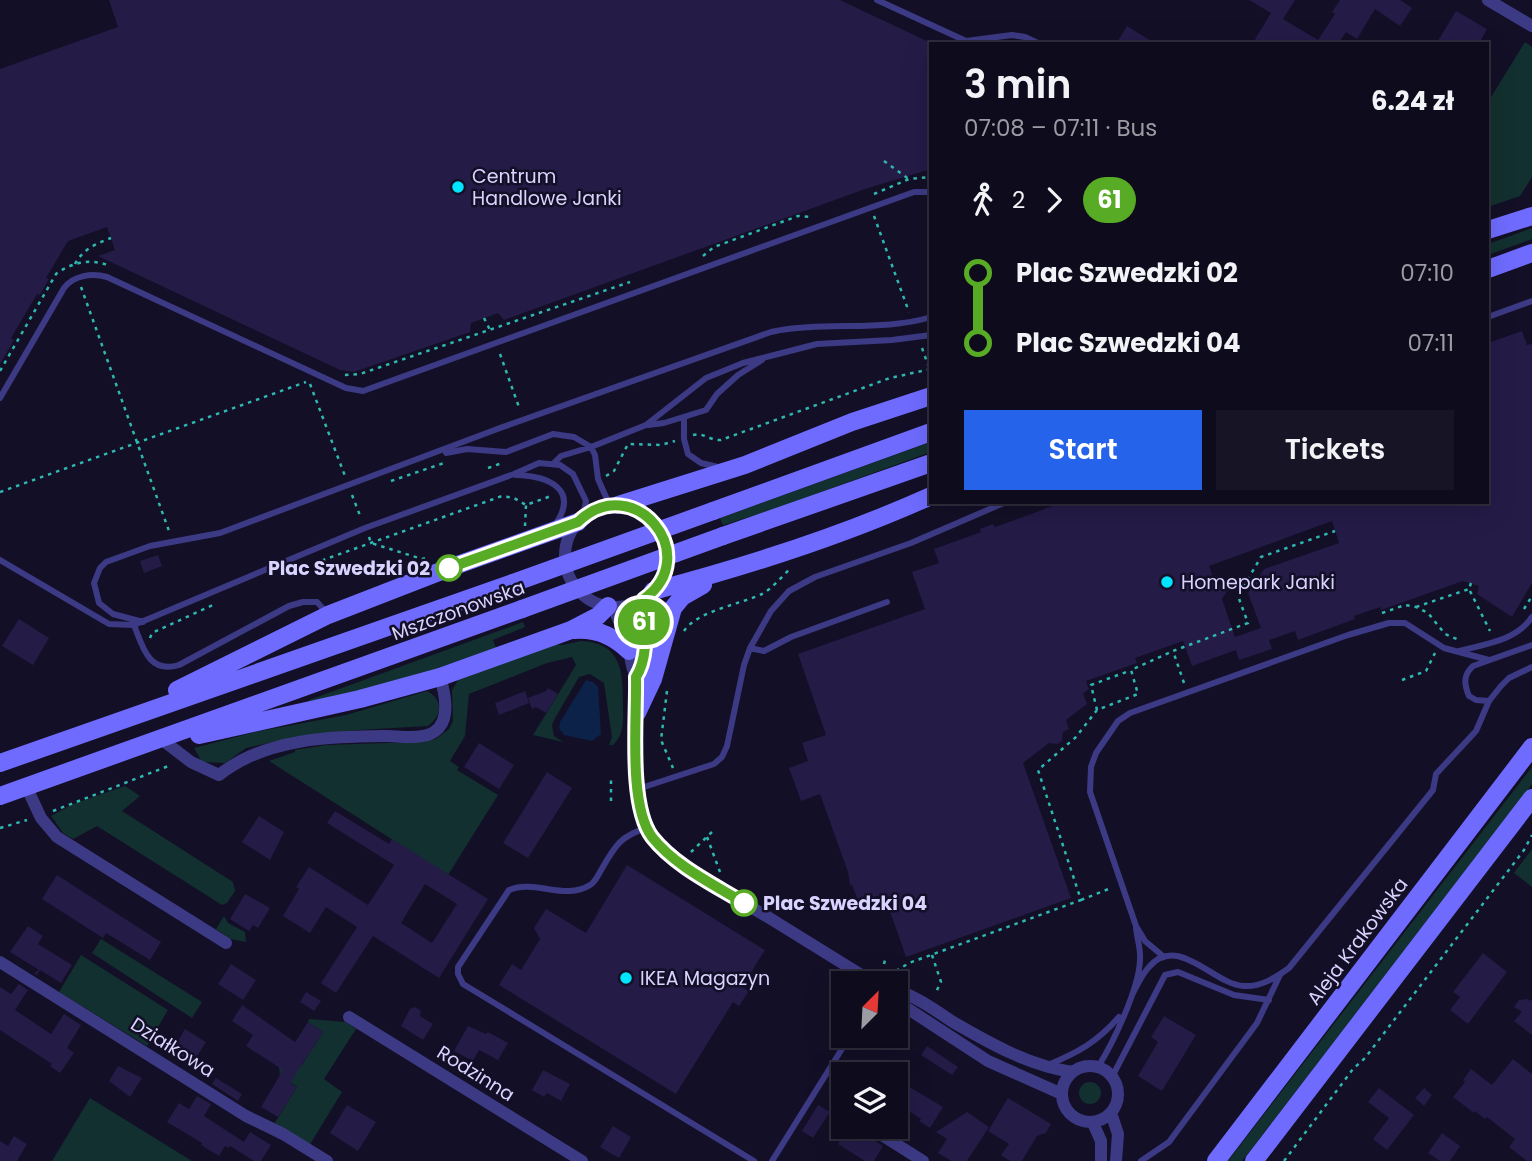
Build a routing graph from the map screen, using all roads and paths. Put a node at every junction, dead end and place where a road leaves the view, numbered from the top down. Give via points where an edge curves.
1 (877, 0) edge
2 (1488, 0) edge
3 (1532, 26) edge
4 (1036, 42) edge
5 (884, 161) dead end
6 (929, 177) edge
7 (909, 179) junction
8 (928, 192) edge
9 (871, 208) junction
10 (822, 214) dead end
11 (1532, 216) edge
12 (1489, 230) edge
13 (111, 238) dead end
14 (1532, 253) edge
15 (703, 256) dead end
16 (75, 264) junction
17 (1489, 269) edge
18 (119, 270) dead end
19 (77, 278) junction
20 (640, 278) dead end
21 (1532, 301) edge
22 (911, 315) dead end
23 (929, 317) edge
24 (1489, 317) edge
25 (484, 318) dead end
26 (490, 331) junction
27 (929, 336) edge
28 (494, 338) dead end
29 (921, 345) dead end
30 (498, 350) dead end
31 (770, 356) junction
32 (929, 366) edge
33 (929, 369) edge
34 (0, 371) edge
35 (338, 373) dead end
36 (929, 397) edge
37 (0, 398) edge
38 (684, 418) junction
39 (523, 420) junction
40 (646, 425) junction
41 (929, 433) edge
42 (690, 436) dead end
43 (675, 441) dead end
44 (137, 442) junction
45 (591, 447) junction
46 (426, 458) junction
47 (444, 463) dead end
48 (554, 463) junction
49 (929, 464) edge
50 (744, 465) junction
51 (514, 474) junction
52 (603, 477) dead end
53 (391, 481) dead end
54 (349, 486) junction
55 (0, 492) edge
56 (553, 495) dead end
57 (929, 497) edge
58 (1001, 504) edge
59 (526, 505) junction
60 (614, 505) junction
61 (360, 516) dead end
62 (581, 520) junction
63 (527, 530) dead end
64 (1335, 531) dead end
65 (547, 533) junction
66 (170, 541) junction
67 (371, 542) junction
68 (433, 556) dead end
69 (0, 560) edge
70 (801, 565) dead end
71 (295, 570) dead end
72 (720, 574) junction
73 (1471, 583) dead end
74 (1469, 589) junction
75 (648, 595) junction
76 (222, 601) dead end
77 (887, 603) dead end
78 (610, 607) junction
79 (1416, 607) dead end
80 (328, 615) junction
81 (1532, 617) edge
82 (143, 622) junction
83 (134, 625) junction
84 (570, 630) junction
85 (682, 634) dead end
86 (1492, 635) dead end
87 (150, 640) dead end
88 (1532, 645) edge
89 (750, 648) junction
90 (629, 651) junction
91 (1457, 651) junction
92 (1173, 652) junction
93 (1434, 655) dead end
94 (1489, 660) junction
95 (1532, 667) edge
96 (1131, 670) junction
97 (440, 677) junction
98 (636, 677) junction
99 (1402, 680) dead end
100 (668, 683) dead end
101 (1187, 693) junction
102 (1489, 701) junction
103 (1097, 710) junction
104 (636, 713) junction
105 (111, 723) junction
106 (165, 742) junction
107 (1532, 747) edge
108 (127, 751) junction
109 (187, 758) junction
110 (0, 763) edge
111 (673, 768) dead end
112 (611, 777) dead end
113 (26, 786) junction
114 (638, 789) junction
115 (0, 796) edge
116 (1532, 798) edge
117 (611, 801) dead end
118 (40, 816) junction
119 (0, 828) edge
120 (647, 828) junction
121 (713, 831) dead end
122 (1532, 835) edge
123 (707, 837) junction
124 (691, 852) dead end
125 (720, 872) dead end
126 (1121, 885) junction
127 (1081, 900) junction
128 (1136, 926) junction
129 (226, 943) dead end
130 (932, 955) junction
131 (886, 956) dead end
132 (1164, 957) junction
133 (0, 962) edge
134 (884, 964) dead end
135 (855, 971) edge
136 (896, 971) dead end
137 (1280, 975) junction
138 (908, 995) edge
139 (1132, 995) junction
140 (932, 997) dead end
141 (1269, 1000) junction
142 (908, 1009) edge
143 (1125, 1010) junction
144 (349, 1017) dead end
145 (843, 1048) edge
146 (1045, 1067) junction
147 (1098, 1067) junction
148 (1072, 1072) junction
149 (1112, 1076) junction
150 (1062, 1094) junction
151 (1111, 1113) junction
152 (1093, 1123) junction
153 (888, 1139) edge
154 (327, 1161) edge
155 (582, 1161) edge
156 (754, 1161) edge
157 (772, 1161) edge
158 (923, 1161) edge
159 (1101, 1161) edge
160 (1116, 1161) edge
161 (1141, 1161) edge
162 (1216, 1161) edge
163 (1254, 1161) edge
164 (1284, 1161) edge

1 - 4 lane via 966,41 1012,35
2 - 3 street
5 - 7 path
6 - 7 path
7 - 8 path
7 - 9 path via 865,198
8 - 9 lane via 914,192
9 - 19 lane via 363,391 346,388 107,277 89,274
9 - 22 path
10 - 15 path via 795,217 714,247
11 - 12 main road
13 - 16 path via 96,243
14 - 17 main road
16 - 18 path via 99,262
16 - 19 path
16 - 34 path via 56,274
19 - 37 lane via 64,288
19 - 44 path
20 - 26 path
21 - 24 lane
23 - 39 lane via 771,332
25 - 26 path
26 - 28 path
26 - 35 path via 354,376
27 - 31 lane via 817,344
29 - 32 path
30 - 39 path
31 - 38 lane via 738,375 706,410
31 - 40 lane via 706,378
33 - 42 path via 882,381 721,440
36 - 50 main road
38 - 40 lane
38 - 50 lane via 685,447 694,460 711,467
39 - 46 lane
40 - 45 lane
41 - 105 main road, Mszczonowska, bridge
43 - 52 path via 628,444 614,471
44 - 54 path via 309,381
44 - 55 path
44 - 66 path
45 - 46 lane via 574,436 559,434 506,452 467,449
45 - 48 lane via 561,456
45 - 60 lane via 598,479
46 - 54 lane
47 - 53 path
48 - 51 lane via 539,463
48 - 62 lane via 577,479 586,500
49 - 108 main road, Mszczonowska, bridge
50 - 60 main road
51 - 65 lane via 541,477 561,492 564,507
51 - 82 lane via 365,528
54 - 61 path
54 - 66 lane via 220,533
56 - 59 path
57 - 72 main road via 880,519
58 - 89 lane via 798,585 779,600
59 - 63 path
59 - 67 path via 502,496
60 - 62 street via 596,509
60 - 75 street via 648,517 663,537 667,561
62 - 65 main road
62 - 78 street via 567,543 568,573 581,593
64 - 92 path via 1261,557 1238,596 1248,623
65 - 80 main road
66 - 82 lane via 106,562 96,575 94,590 99,603 113,614
67 - 68 path via 422,559
67 - 71 path
69 - 83 lane via 105,621
70 - 85 path via 790,569 765,593 692,622
72 - 75 main road
72 - 104 main road via 682,597 673,608 653,679
73 - 74 path
74 - 79 path
74 - 86 path
75 - 78 street via 632,605
75 - 98 street via 645,649
76 - 87 path via 152,634
77 - 89 lane via 764,651
78 - 84 main road
78 - 90 street
80 - 83 lane via 317,602 296,604 167,668 145,654
80 - 105 main road
81 - 91 lane via 1511,636
82 - 83 lane
84 - 90 main road via 599,632
84 - 97 main road
88 - 94 lane
89 - 114 lane via 722,757 714,764
90 - 98 street
91 - 94 lane
91 - 101 lane via 1434,643 1405,622 1389,622
92 - 96 path
92 - 101 path
93 - 99 path via 1426,671
94 - 102 lane via 1472,666 1465,679 1472,698
95 - 102 lane via 1506,680
96 - 103 path via 1091,685
96 - 103 path via 1138,694
97 - 106 main road
97 - 109 street via 445,694 443,718 428,735 293,743 242,760 219,775
98 - 104 street
100 - 111 path via 661,740
101 - 126 lane via 1118,721 1091,767 1090,792
102 - 137 lane via 1481,723 1436,774 1433,790 1297,960
103 - 127 path via 1076,737 1038,769
104 - 114 street
105 - 110 main road, Mszczonowska
106 - 108 main road
106 - 109 street
107 - 162 main road, Aleja Krakowska
108 - 113 main road, Mszczonowska
109 - 118 path
112 - 117 path
113 - 115 main road, Mszczonowska
113 - 118 street
114 - 120 street
116 - 163 main road
118 - 119 path
118 - 129 street via 70,846
120 - 135 street via 690,869
120 - 156 lane via 621,840 589,886 562,891 519,885 509,890 458,967 458,974 463,984
121 - 123 path
122 - 164 path
123 - 124 path
123 - 125 path
126 - 127 path
126 - 128 lane
127 - 130 path
128 - 132 lane
128 - 139 lane via 1140,963
130 - 136 path
130 - 140 path via 941,982
131 - 134 path
132 - 137 lane via 1189,960 1244,986
132 - 139 lane via 1148,967
133 - 154 street, Działkowa via 246,1116
137 - 141 lane
138 - 146 street via 995,1046
139 - 143 lane
141 - 149 lane via 1234,995 1178,972 1165,975
141 - 161 lane via 1169,1142
142 - 150 street via 988,1061
143 - 146 lane via 1095,1042
143 - 147 lane
144 - 155 street, Rodzinna
145 - 157 lane
146 - 148 street
147 - 148 street
147 - 149 street
148 - 150 street
149 - 151 street via 1119,1096
150 - 152 street via 1075,1118
151 - 152 street
151 - 160 street via 1118,1134
152 - 159 street via 1101,1141
153 - 158 street

